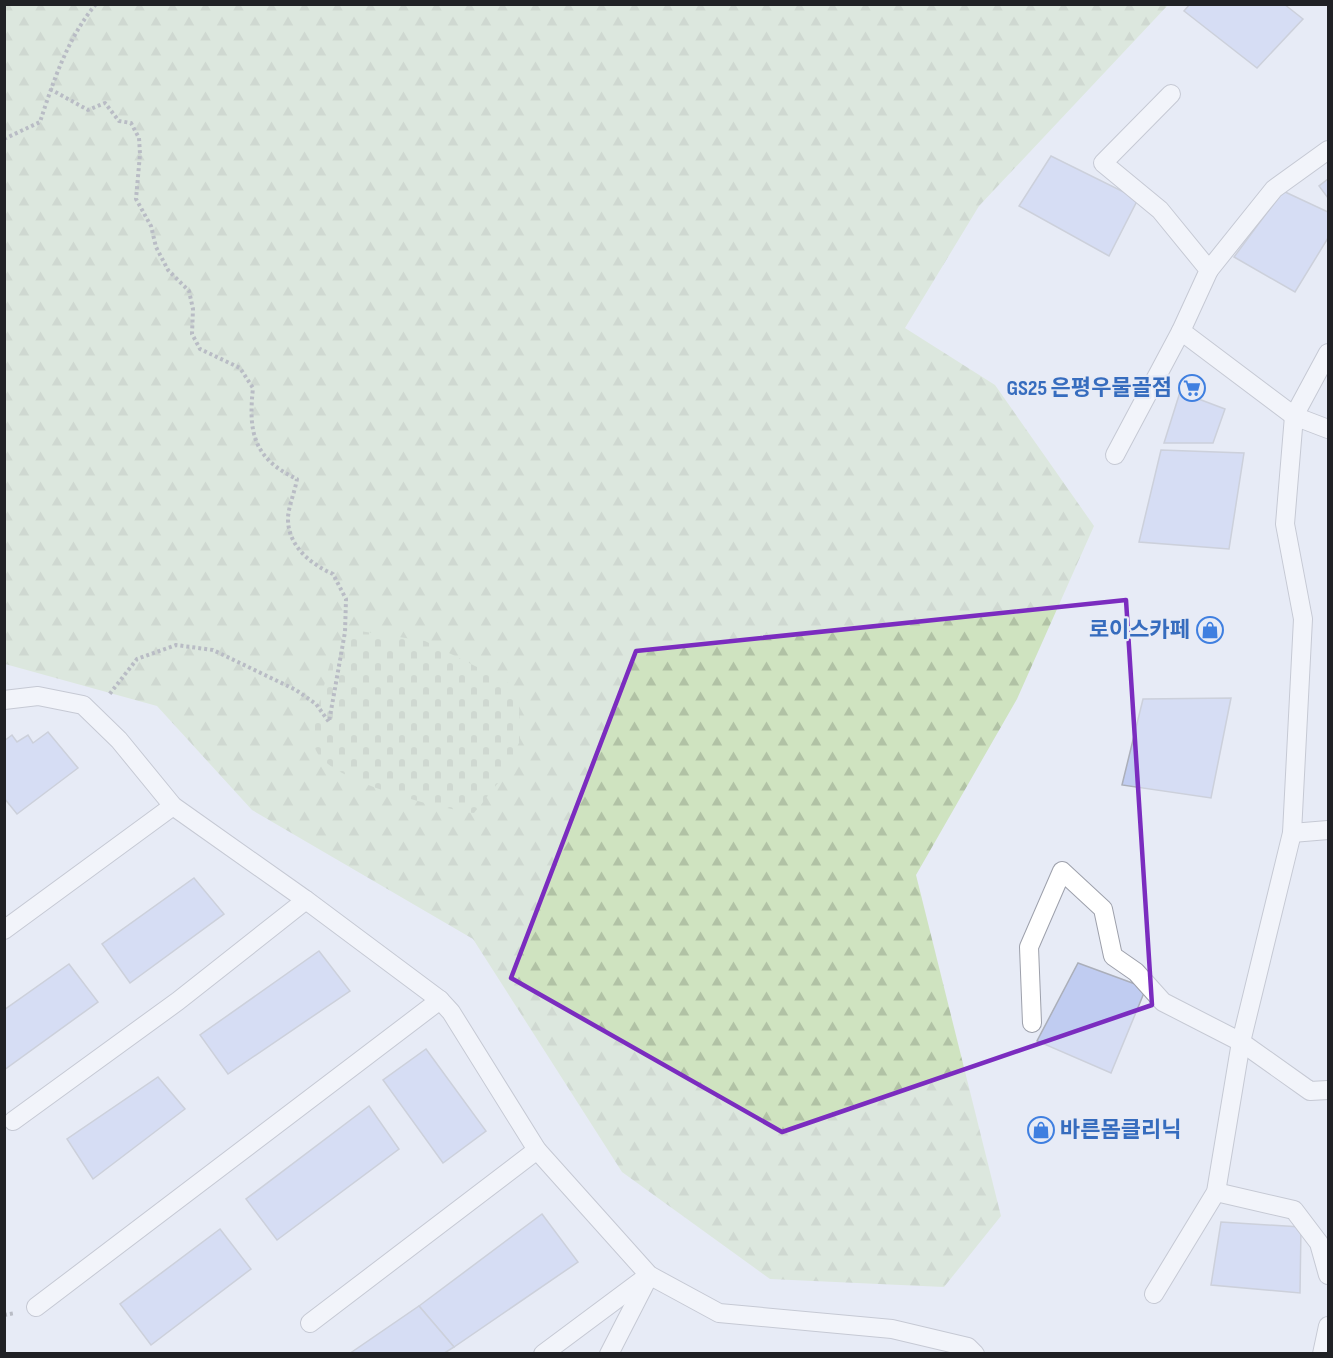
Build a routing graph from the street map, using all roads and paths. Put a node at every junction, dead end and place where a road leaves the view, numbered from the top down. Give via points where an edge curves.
1 (96, 4) edge
2 (50, 89) junction
3 (1171, 94) dead end
4 (4, 139) edge
5 (1329, 150) edge
6 (1209, 270) junction
7 (1181, 331) junction
8 (1329, 353) edge
9 (1294, 416) junction
10 (1329, 429) edge
11 (1115, 455) dead end
12 (4, 700) edge
13 (93, 715) junction
14 (173, 806) junction
15 (1329, 830) edge
16 (1292, 833) junction
17 (306, 900) junction
18 (4, 930) edge
19 (440, 1000) junction
20 (1032, 1023) dead end
21 (1242, 1042) junction
22 (1329, 1090) edge
23 (13, 1121) dead end
24 (537, 1150) junction
25 (1216, 1192) junction
26 (649, 1275) junction
27 (1329, 1275) edge
28 (1154, 1294) dead end
29 (36, 1307) dead end
30 (310, 1323) dead end
31 (1329, 1326) edge
32 (543, 1353) edge
33 (609, 1353) edge
34 (975, 1353) edge
35 (1322, 1353) edge

1 - 2 path via 83,20
2 - 4 path via 40,122
2 - 13 path via 88,110 105,103 119,121 131,123 140,154 136,200 168,270 189,291 192,334 200,349 240,368 254,388 250,420 266,460 297,479 288,519 297,548 315,566 333,573 346,599 345,632 329,722 316,704 296,690 213,650 176,645 137,659
3 - 6 lane via 1103,163 1160,210
5 - 6 lane via 1274,189
6 - 7 lane
7 - 9 lane
7 - 11 lane
8 - 9 lane
9 - 10 lane
9 - 16 lane via 1286,524 1303,619
12 - 13 lane via 38,696 83,705
13 - 14 lane via 119,740
14 - 17 lane
14 - 18 lane
15 - 16 lane
16 - 21 lane
17 - 19 lane
17 - 23 lane via 178,1001
19 - 24 lane
19 - 29 lane
20 - 21 lane via 1029,947 1062,871 1103,909 1113,956 1136,972 1163,1002
21 - 22 lane via 1310,1091
21 - 25 lane
24 - 26 lane
24 - 30 lane
25 - 27 lane via 1294,1210 1319,1243
25 - 28 lane
26 - 32 lane
26 - 33 lane
26 - 34 lane via 719,1313 892,1329 968,1347
31 - 35 lane

